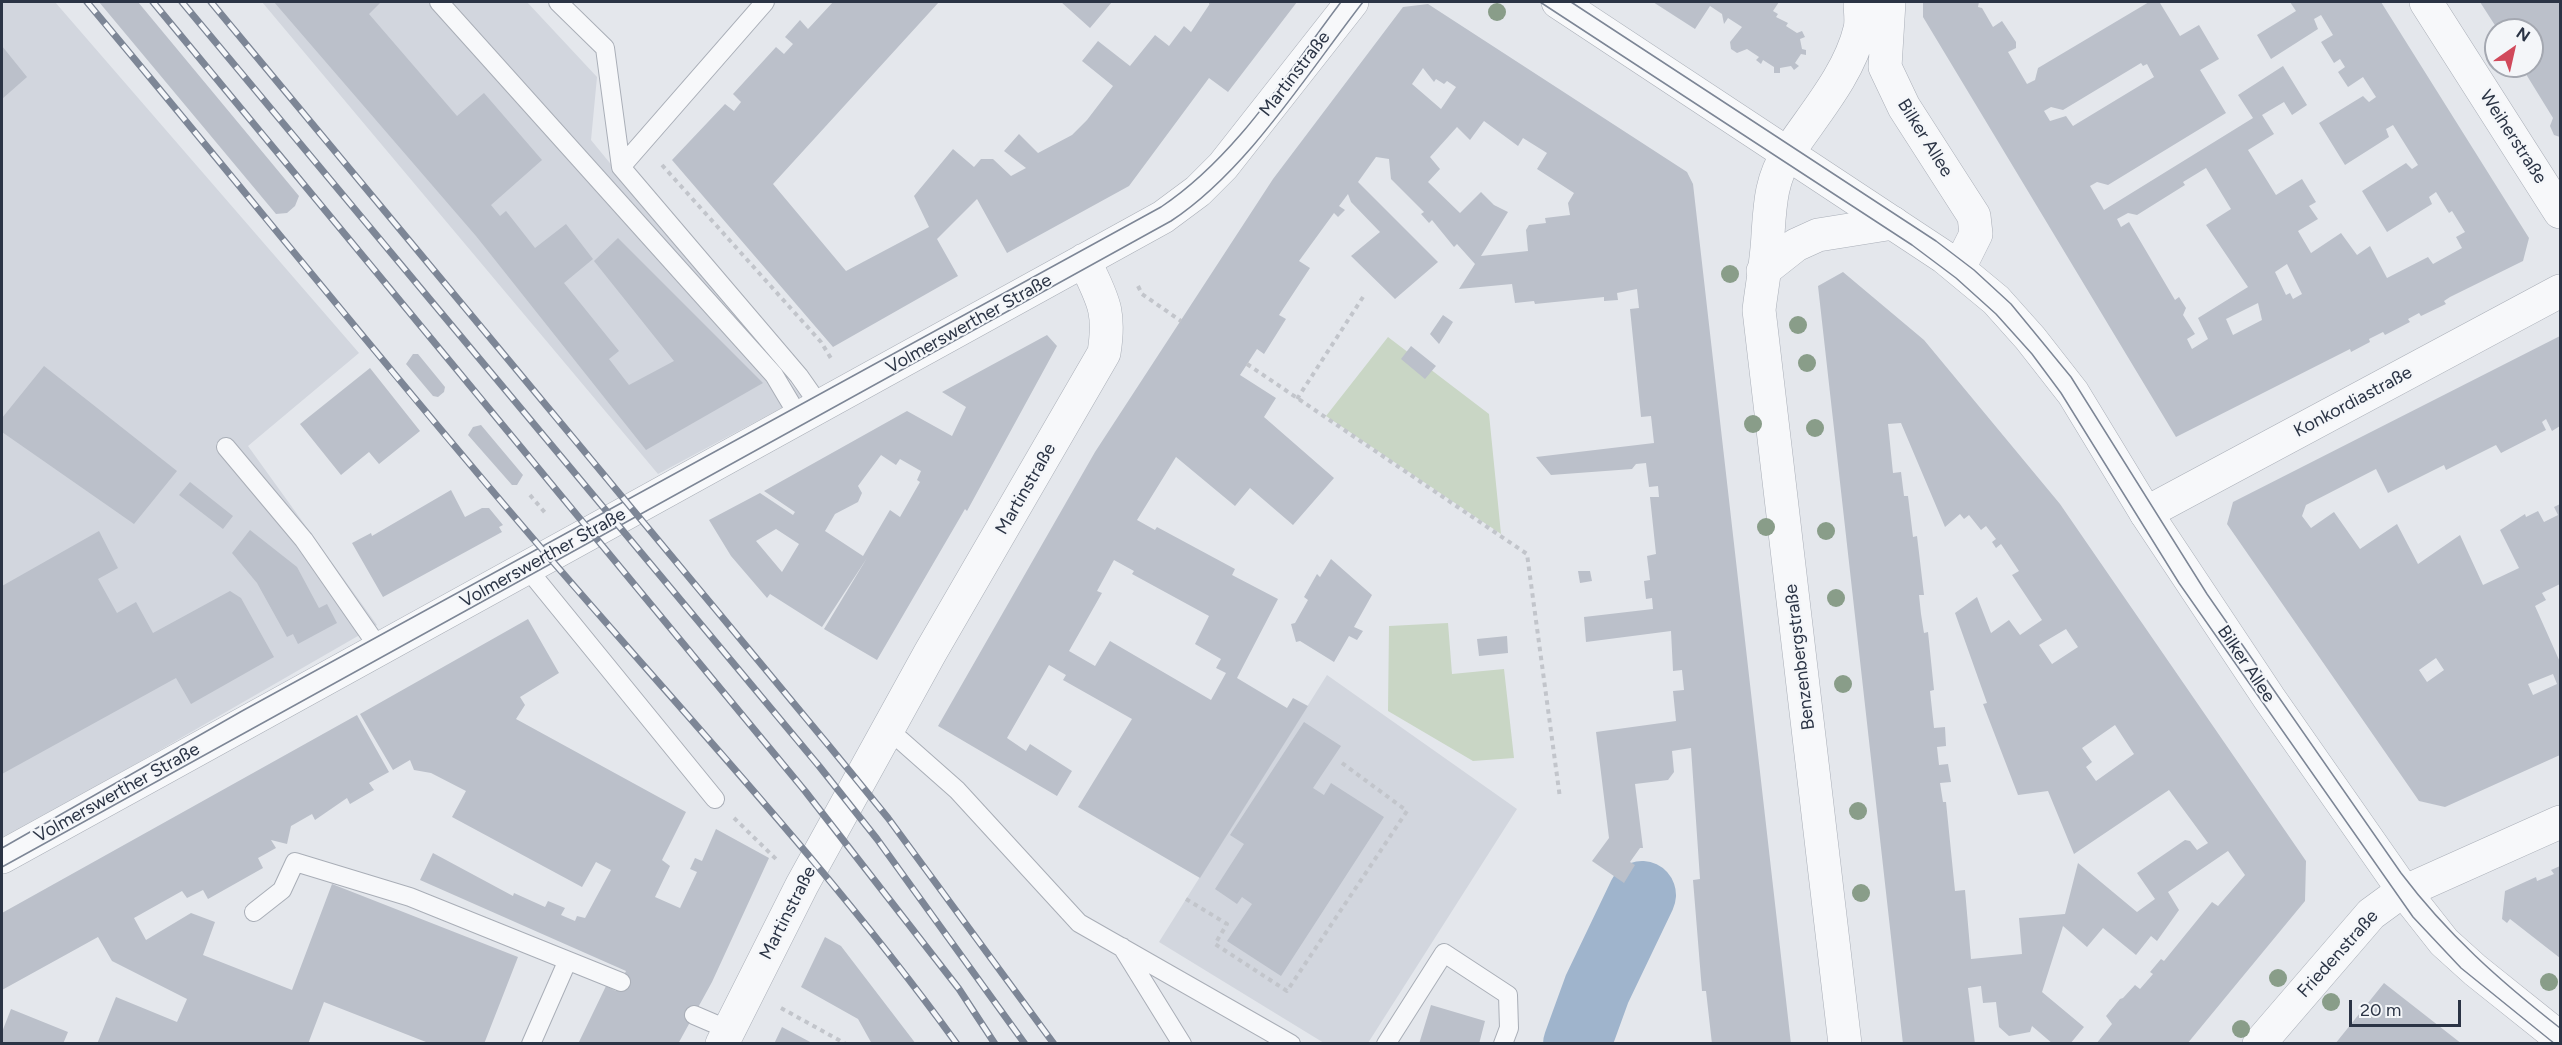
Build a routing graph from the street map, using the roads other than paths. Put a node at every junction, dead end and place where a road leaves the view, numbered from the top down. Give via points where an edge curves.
1 (439, 2) edge
2 (558, 2) edge
3 (765, 2) edge
4 (1352, 2) edge
5 (1558, 2) edge
6 (1860, 2) edge
7 (1889, 2) edge
8 (2426, 2) edge
9 (1849, 58) junction
10 (1885, 67) junction
11 (1788, 153) junction
12 (621, 167) junction
13 (2560, 212) edge
14 (1893, 223) junction
15 (1084, 260) junction
16 (1959, 267) junction
17 (1763, 271) junction
18 (2560, 291) edge
19 (809, 411) junction
20 (226, 447) dead end
21 (2146, 513) junction
22 (526, 567) junction
23 (379, 648) junction
24 (888, 729) junction
25 (715, 799) road end
26 (2560, 822) edge
27 (2, 857) edge
28 (2403, 890) junction
29 (254, 912) dead end
30 (1121, 945) junction
31 (567, 962) junction
32 (621, 982) dead end
33 (694, 1015) dead end
34 (725, 1037) edge
35 (2560, 1038) edge
36 (531, 1044) edge
37 (1182, 1044) edge
38 (1291, 1044) edge
39 (1386, 1044) edge
40 (1503, 1044) edge
41 (1845, 1044) edge
42 (2259, 1044) edge

1 - 19 lane
2 - 12 lane via 605,48
3 - 12 lane
4 - 15 street, Martinstraße via 1223,166 1198,191 1163,217
5 - 11 street, Bilker Allee
6 - 9 street via 1860,28
7 - 10 street, Bilker Allee
8 - 13 street, Weiherstraße
9 - 10 street
9 - 11 street
10 - 16 street, Bilker Allee via 1904,107 1974,216 1976,234
11 - 14 street, Bilker Allee
11 - 17 street, Benzenbergstraße via 1777,170 1769,202
12 - 19 lane via 799,376
14 - 16 street, Bilker Allee
14 - 17 street via 1818,235 1796,245
15 - 19 street, Volmerswerther Straße
15 - 24 street, Martinstraße via 1105,304 1108,325 1104,353
16 - 21 street, Bilker Allee via 1996,300 2073,393
17 - 41 street, Benzenbergstraße via 1759,310
18 - 21 street, Konkordiastraße
19 - 22 street, Volmerswerther Straße
20 - 23 lane via 304,540
21 - 28 street, Bilker Allee
22 - 23 street, Volmerswerther Straße
22 - 25 lane
23 - 27 street, Volmerswerther Straße
24 - 30 lane via 957,790 1079,923
24 - 34 street, Martinstraße via 802,885
26 - 28 street, Friedenstraße
28 - 35 street, Bilker Allee via 2445,942
28 - 42 street, Friedenstraße via 2371,914
29 - 31 lane via 282,890 295,862 410,897
30 - 37 lane
30 - 38 lane
31 - 32 lane
31 - 36 lane
33 - 34 lane
39 - 40 lane via 1444,953 1508,995 1509,1028

